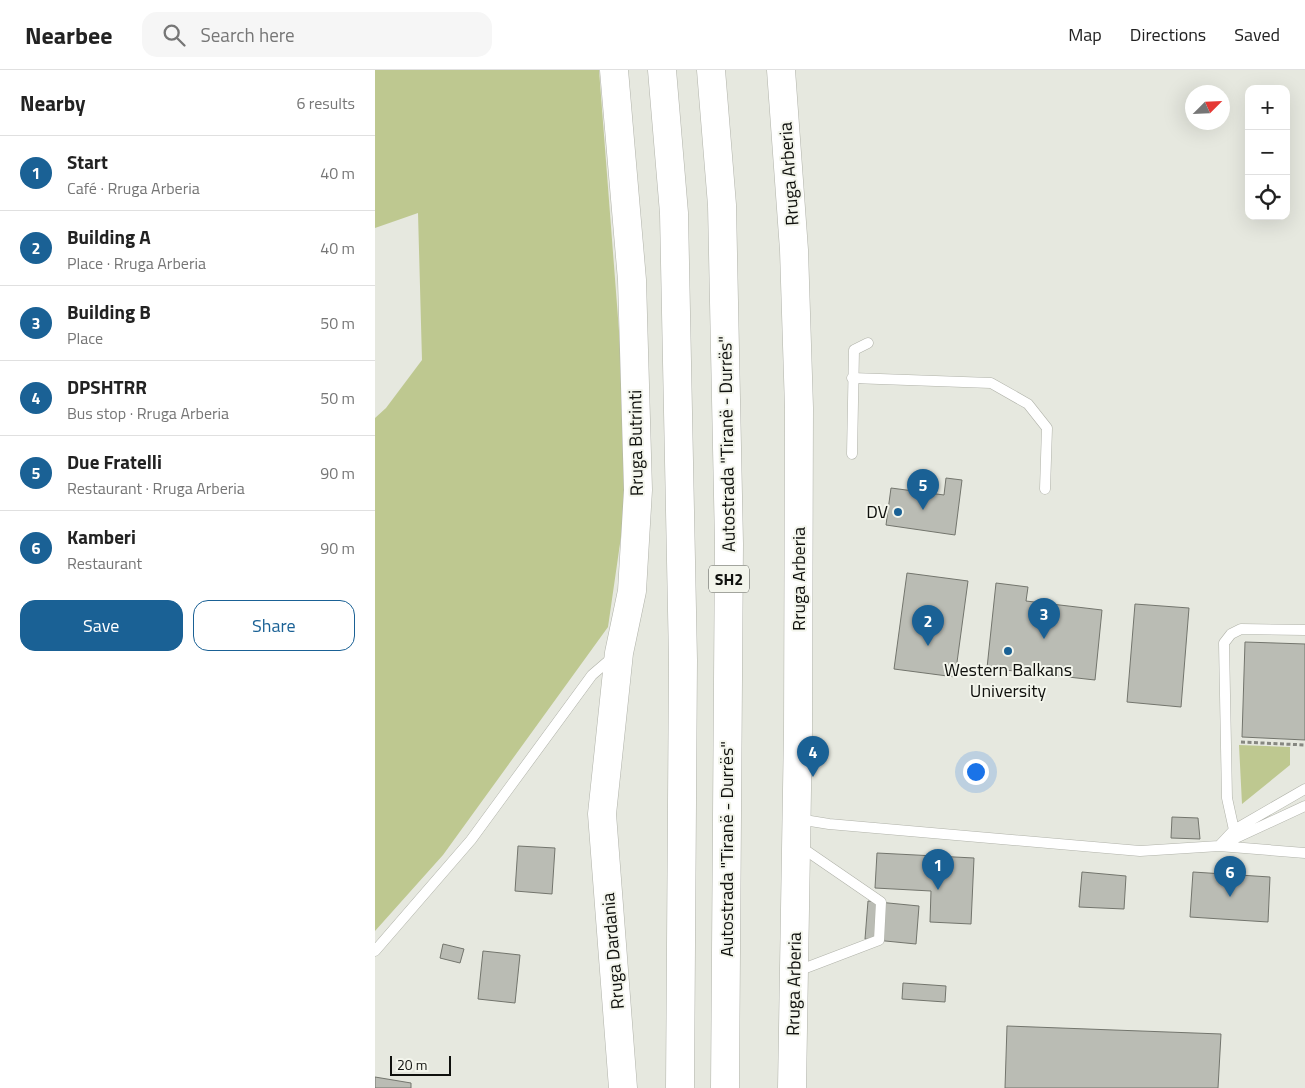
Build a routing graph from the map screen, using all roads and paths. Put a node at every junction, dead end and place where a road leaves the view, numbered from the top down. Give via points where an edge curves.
1 (614, 70) edge
2 (662, 70) edge
3 (711, 70) edge
4 (781, 70) edge
5 (868, 343) dead end
6 (852, 378) junction
7 (852, 454) dead end
8 (1045, 489) dead end
9 (1305, 630) edge
10 (619, 653) junction
11 (1225, 742) junction
12 (1305, 745) edge
13 (1305, 789) edge
14 (1305, 806) edge
15 (602, 814) joint
16 (1234, 830) junction
17 (797, 831) junction
18 (1219, 846) junction
19 (1305, 853) edge
20 (375, 950) edge
21 (794, 973) junction
22 (623, 1088) edge
23 (680, 1088) edge
24 (725, 1088) edge
25 (792, 1088) edge

1 - 10 main road, Rruga Butrinti via 632,280 638,490 632,591
2 - 23 main road via 674,213 683,650
3 - 24 main road, Autostrada "Tiranë - Durrës" / SH2 via 723,205 729,544
4 - 17 main road, Rruga Arberia via 794,250 799,408
5 - 6 lane via 854,350
6 - 7 lane
6 - 8 lane via 991,383 1028,404 1047,428
9 - 11 lane via 1241,629 1224,643
10 - 15 main road, Rruga Butrinti
10 - 20 lane via 592,675 471,840
11 - 12 path
11 - 16 lane via 1227,798
13 - 16 lane
14 - 18 lane
15 - 22 main road, Rruga Dardania
16 - 18 lane
17 - 18 lane via 829,824 1140,851
17 - 21 main road, Rruga Arberia
17 - 21 lane via 881,902 879,940
18 - 19 lane
21 - 25 main road, Rruga Arberia

